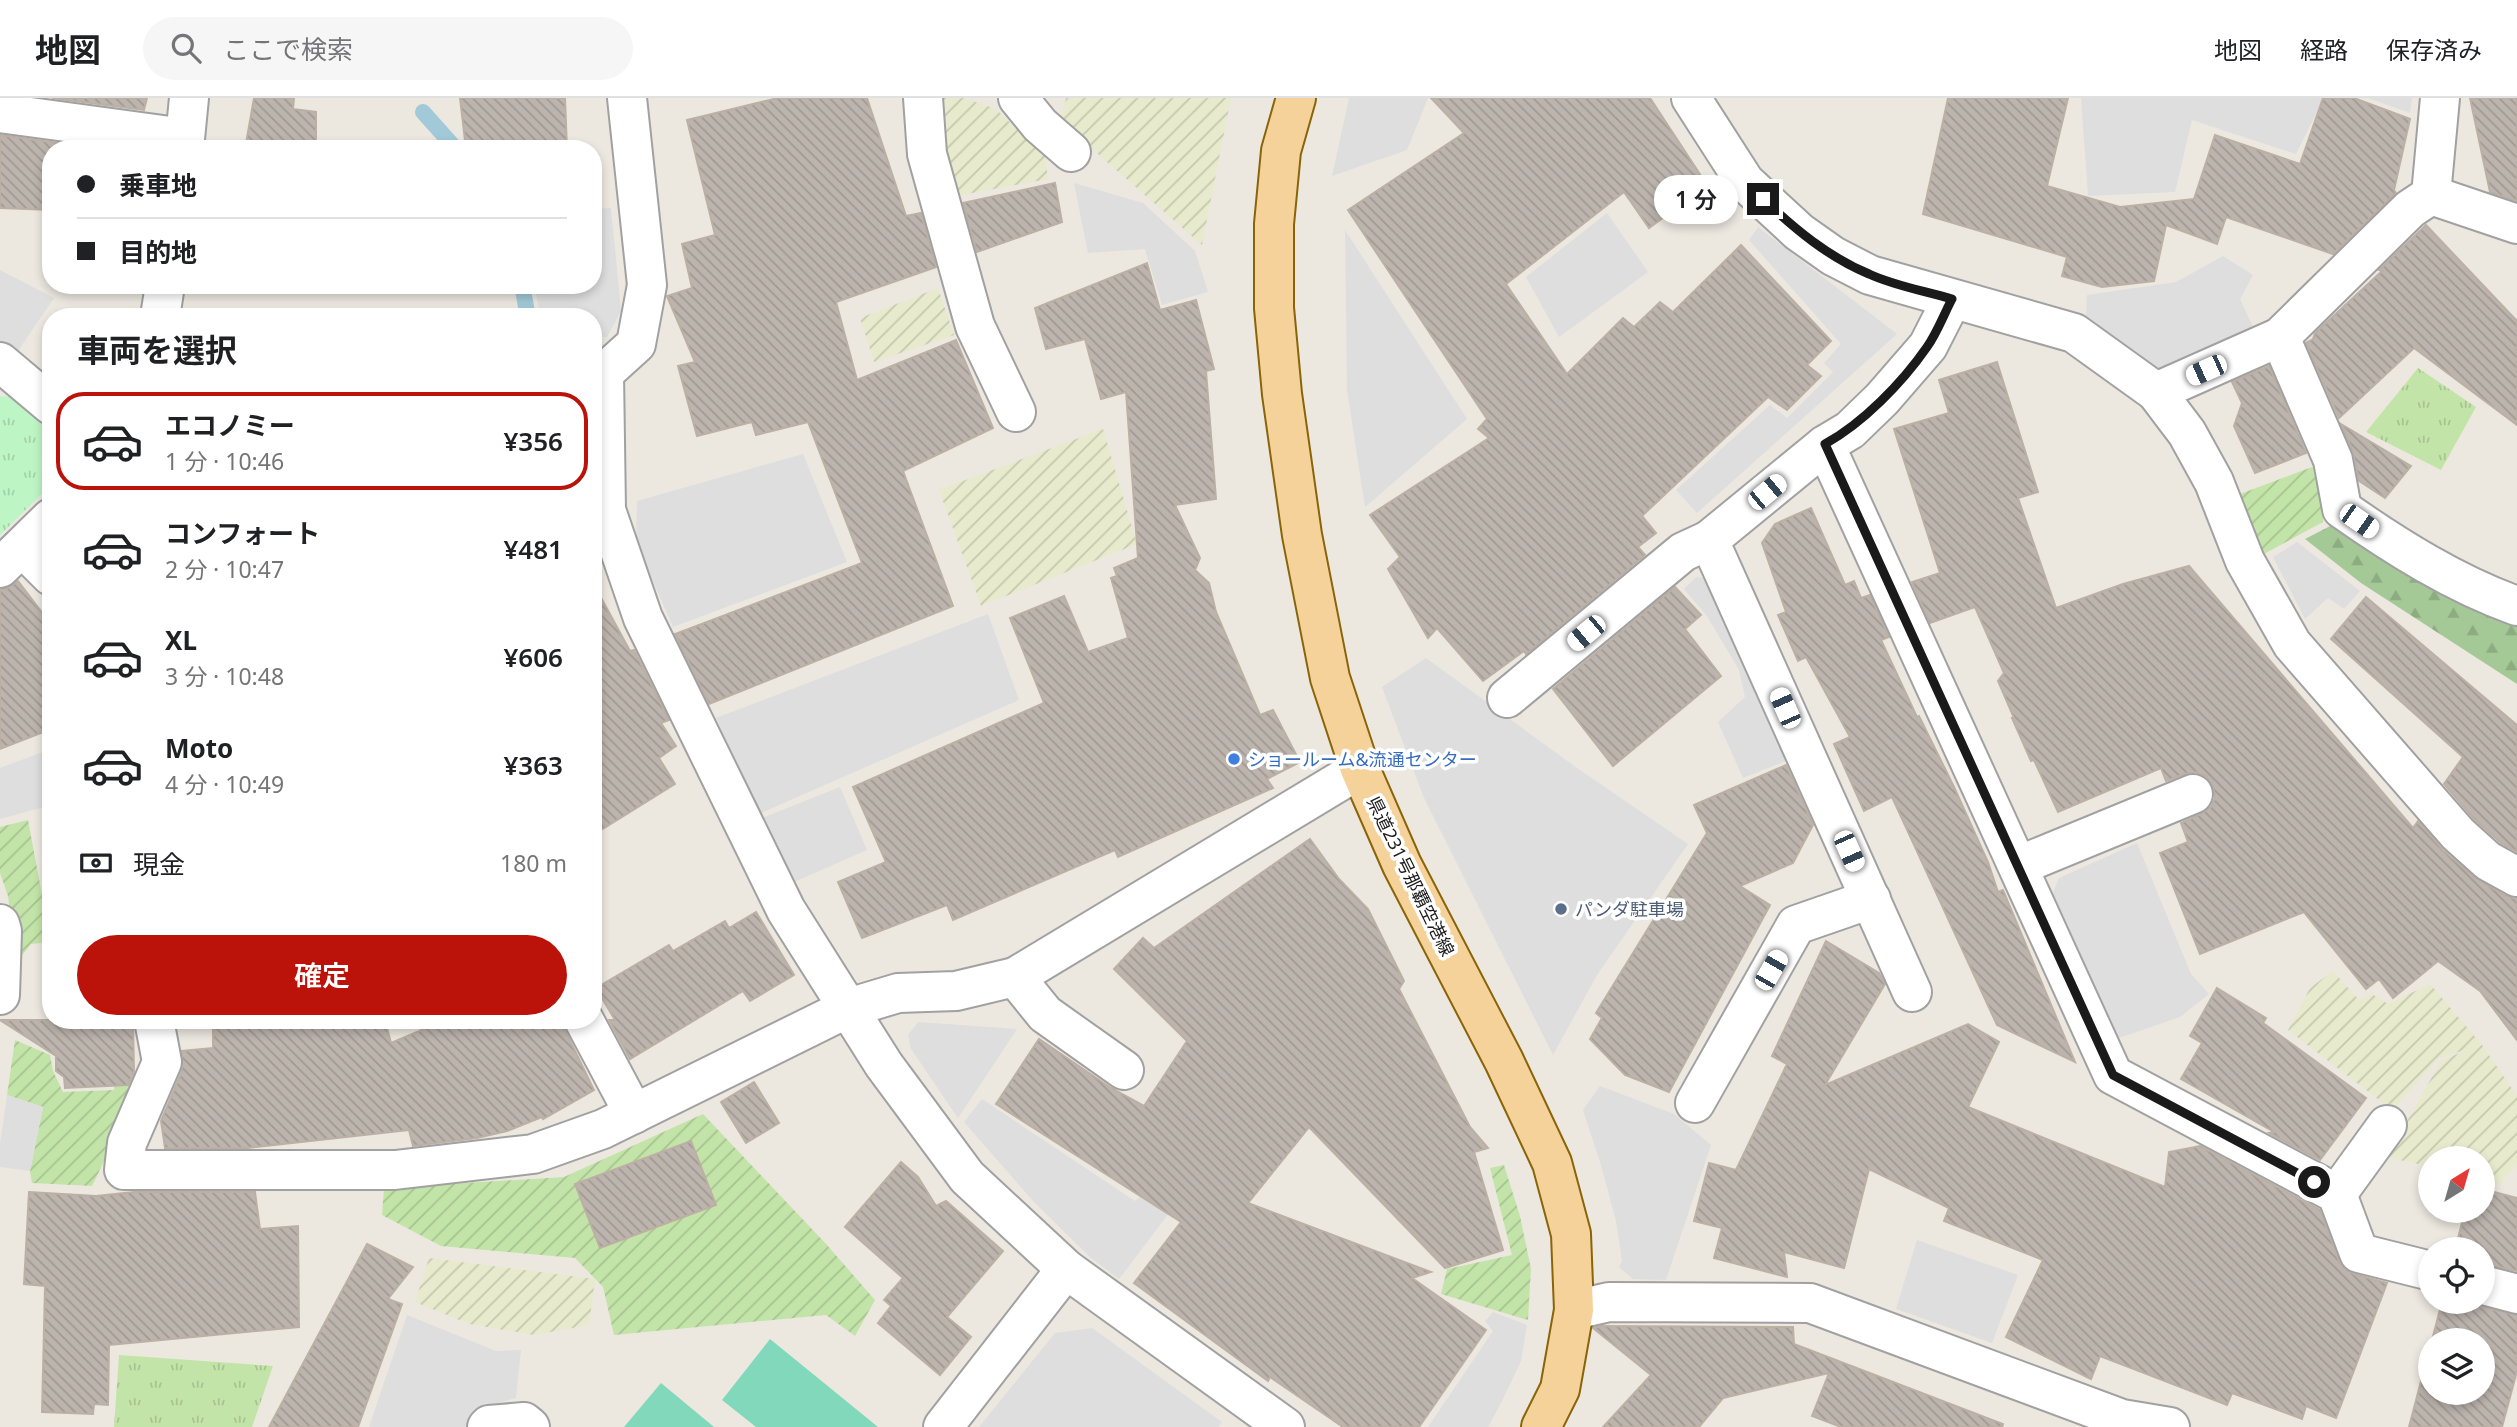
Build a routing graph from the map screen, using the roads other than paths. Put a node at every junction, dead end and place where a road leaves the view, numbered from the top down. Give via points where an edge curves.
1 (189, 98) edge
2 (628, 98) edge
3 (923, 98) edge
4 (1018, 98) edge
5 (1296, 98) edge
6 (1690, 98) edge
7 (2440, 98) edge
8 (0, 113) edge
9 (160, 140) edge
10 (184, 140) edge
11 (1071, 152) dead end
12 (2431, 194) junction
13 (2517, 224) edge
14 (1952, 299) junction
15 (2280, 337) junction
16 (0, 362) edge
17 (602, 369) edge
18 (2156, 392) junction
19 (42, 397) edge
20 (1016, 412) dead end
21 (602, 431) edge
22 (1825, 444) junction
23 (42, 527) edge
24 (1709, 540) junction
25 (11, 558) edge
26 (42, 572) edge
27 (2517, 606) edge
28 (1507, 698) dead end
29 (1360, 769) junction
30 (2193, 794) dead end
31 (2018, 866) junction
32 (2517, 877) edge
33 (1871, 899) junction
34 (0, 924) edge
35 (1015, 977) junction
36 (1912, 992) dead end
37 (0, 995) edge
38 (848, 1008) junction
39 (156, 1029) edge
40 (589, 1029) edge
41 (1124, 1070) dead end
42 (1695, 1103) dead end
43 (634, 1114) junction
44 (2387, 1125) dead end
45 (2337, 1194) junction
46 (2418, 1268) edge
47 (1066, 1269) junction
48 (2495, 1288) edge
49 (2517, 1294) edge
50 (1574, 1310) junction
51 (487, 1427) edge
52 (530, 1427) edge
53 (943, 1427) edge
54 (1285, 1427) edge
55 (1541, 1427) edge
56 (2170, 1427) edge

1 - 10 street
2 - 17 street via 647,285 636,344
3 - 20 street via 927,153 975,326
4 - 11 street
5 - 29 main road, 県道231号那覇空港線 via 1281,152 1275,212 1275,320 1282,394 1304,548 1330,678
6 - 14 street via 1745,182 1799,232 1870,275
7 - 12 street
8 - 9 street
12 - 13 street
12 - 15 street via 2410,209
14 - 18 street via 2074,333
14 - 22 street via 1928,346 1882,399 1850,430
15 - 18 street
15 - 27 street via 2333,460 2342,509 2394,545
16 - 19 street
18 - 32 street via 2187,433 2214,482 2245,561 2292,644 2458,834 2488,861
21 - 38 street via 606,510 643,618 786,910
22 - 24 street
22 - 31 street
23 - 25 street
24 - 28 street via 1684,552
24 - 33 street
25 - 26 street
29 - 35 street
29 - 50 main road, 県道231号那覇空港線 via 1402,865 1552,1163 1571,1234
30 - 31 street
31 - 45 street via 2113,1075
33 - 36 street
33 - 42 street via 1796,925
34 - 37 street
35 - 38 street via 956,991 898,993
35 - 41 street via 1045,1014
38 - 43 street
38 - 47 street via 967,1177
39 - 43 street via 162,1062 127,1143 124,1170 395,1170 533,1154
40 - 43 street
44 - 45 street
45 - 46 street via 2359,1253
47 - 53 street
47 - 54 street
48 - 49 street
50 - 55 main road, 県道231号那覇空港線 via 1560,1389
50 - 56 street via 1609,1302 1810,1303 2122,1419
51 - 52 street via 524,1422

